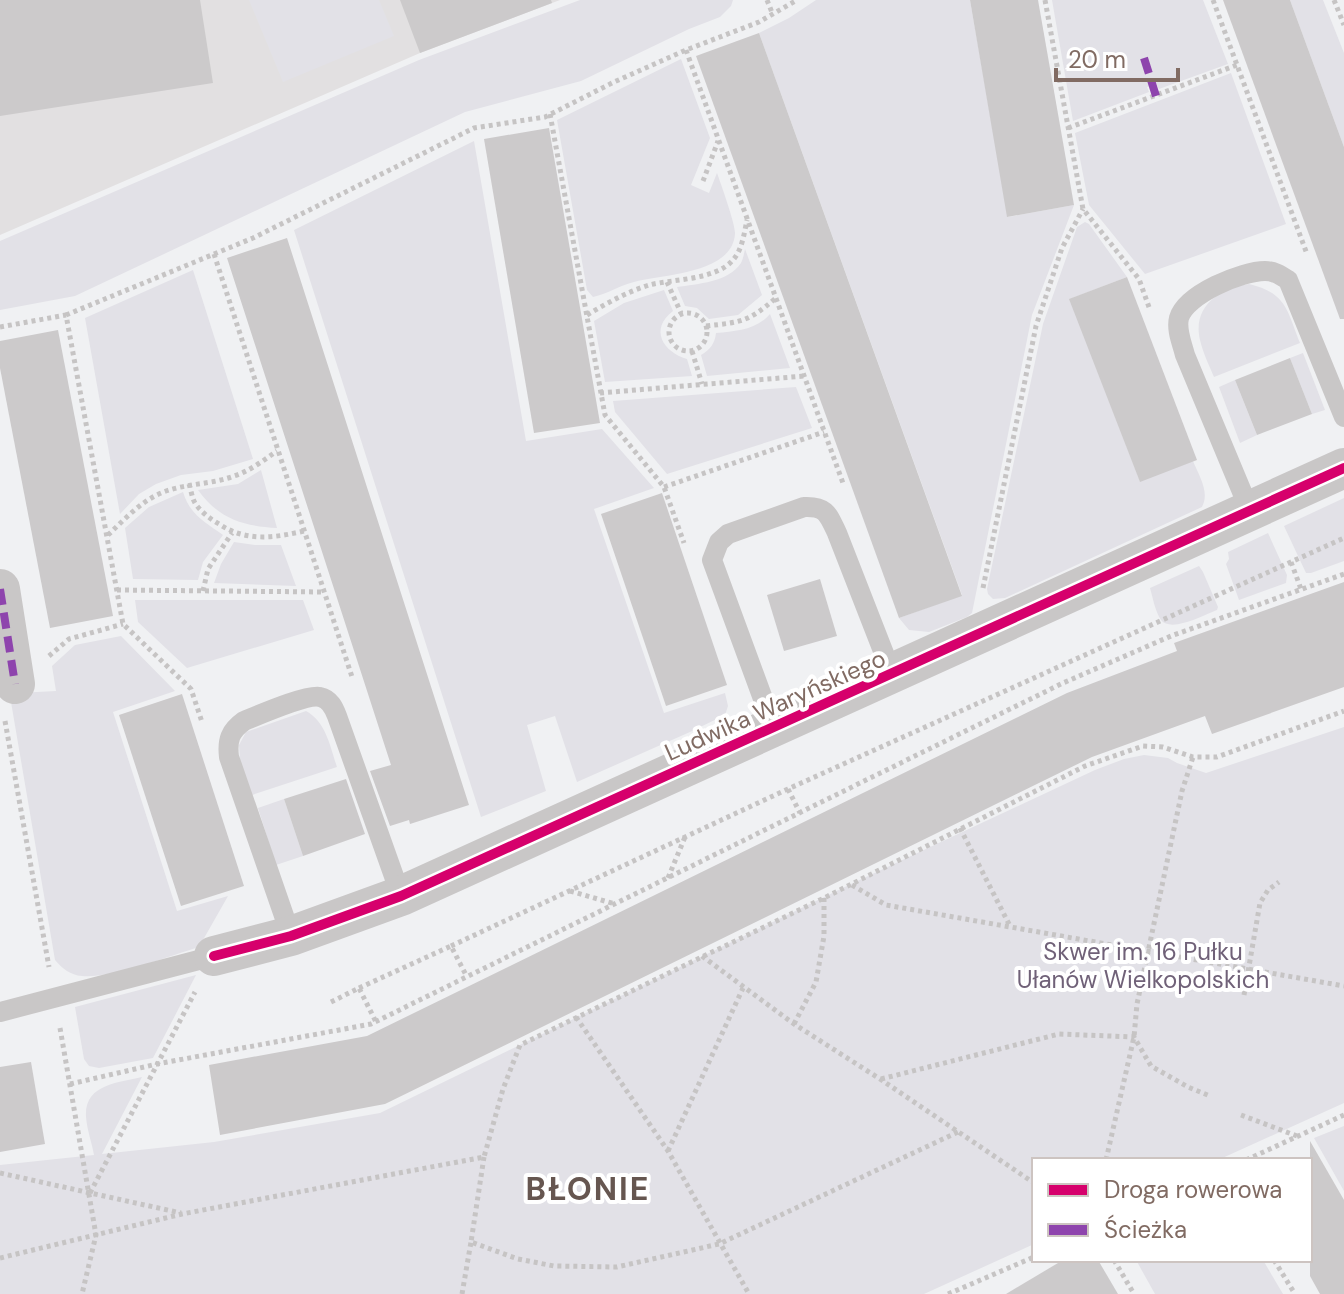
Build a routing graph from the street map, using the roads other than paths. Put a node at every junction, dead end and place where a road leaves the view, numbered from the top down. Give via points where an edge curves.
1 (1344, 417) edge
2 (1344, 468) edge
3 (1250, 511) junction
4 (0, 589) edge
5 (892, 674) junction
6 (15, 684) road end
7 (773, 726) junction
8 (401, 896) junction
9 (291, 936) junction
10 (214, 956) joint
11 (0, 1012) edge

1 - 3 lane via 1288,280 1277,273 1250,272 1204,290 1191,301 1178,319 1185,355
2 - 3 street, Ludwika Waryńskiego
3 - 5 street, Ludwika Waryńskiego
4 - 6 street
5 - 7 street, Ludwika Waryńskiego
5 - 7 lane via 826,511 804,507 728,534 712,560
7 - 8 street, Ludwika Waryńskiego
8 - 9 street, Ludwika Waryńskiego
8 - 9 lane via 330,702 309,698 244,721 229,736 229,757
9 - 10 street, Ludwika Waryńskiego
10 - 11 lane

